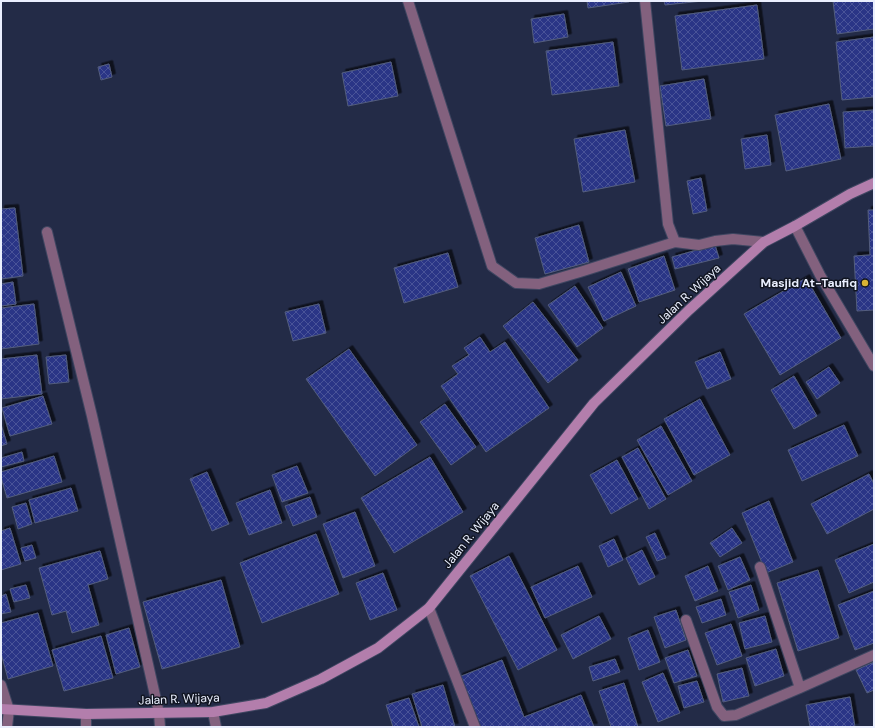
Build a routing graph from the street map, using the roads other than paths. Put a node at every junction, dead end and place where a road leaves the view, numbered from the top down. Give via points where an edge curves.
1 (408, 1) edge
2 (645, 1) edge
3 (874, 183) edge
4 (795, 226) junction
5 (47, 232) dead end
6 (675, 242) junction
7 (764, 242) junction
8 (874, 366) edge
9 (760, 567) dead end
10 (429, 608) junction
11 (686, 620) dead end
12 (874, 655) edge
13 (1, 685) edge
14 (800, 688) junction
15 (5, 710) edge
16 (213, 712) junction
17 (159, 713) junction
18 (86, 714) junction
19 (7, 727) edge
20 (86, 727) edge
21 (160, 727) edge
22 (216, 727) edge
23 (475, 727) edge

1 - 6 street via 492,266 516,283 539,284
2 - 6 street via 668,224
3 - 4 street, Jalan R. Wijaya
4 - 7 street, Jalan R. Wijaya
4 - 8 street via 820,275
5 - 17 street via 92,416
6 - 7 street via 699,245 733,239
7 - 10 street, Jalan R. Wijaya via 689,310 594,403
9 - 14 street
10 - 16 street, Jalan R. Wijaya via 378,648 321,679 266,702
10 - 23 street
11 - 14 street via 717,707 724,716 736,715
12 - 14 street
13 - 15 street
15 - 18 street, Jalan R. Wijaya
15 - 19 street
16 - 17 street, Jalan R. Wijaya
16 - 22 street
17 - 18 street, Jalan R. Wijaya
17 - 21 street
18 - 20 street

